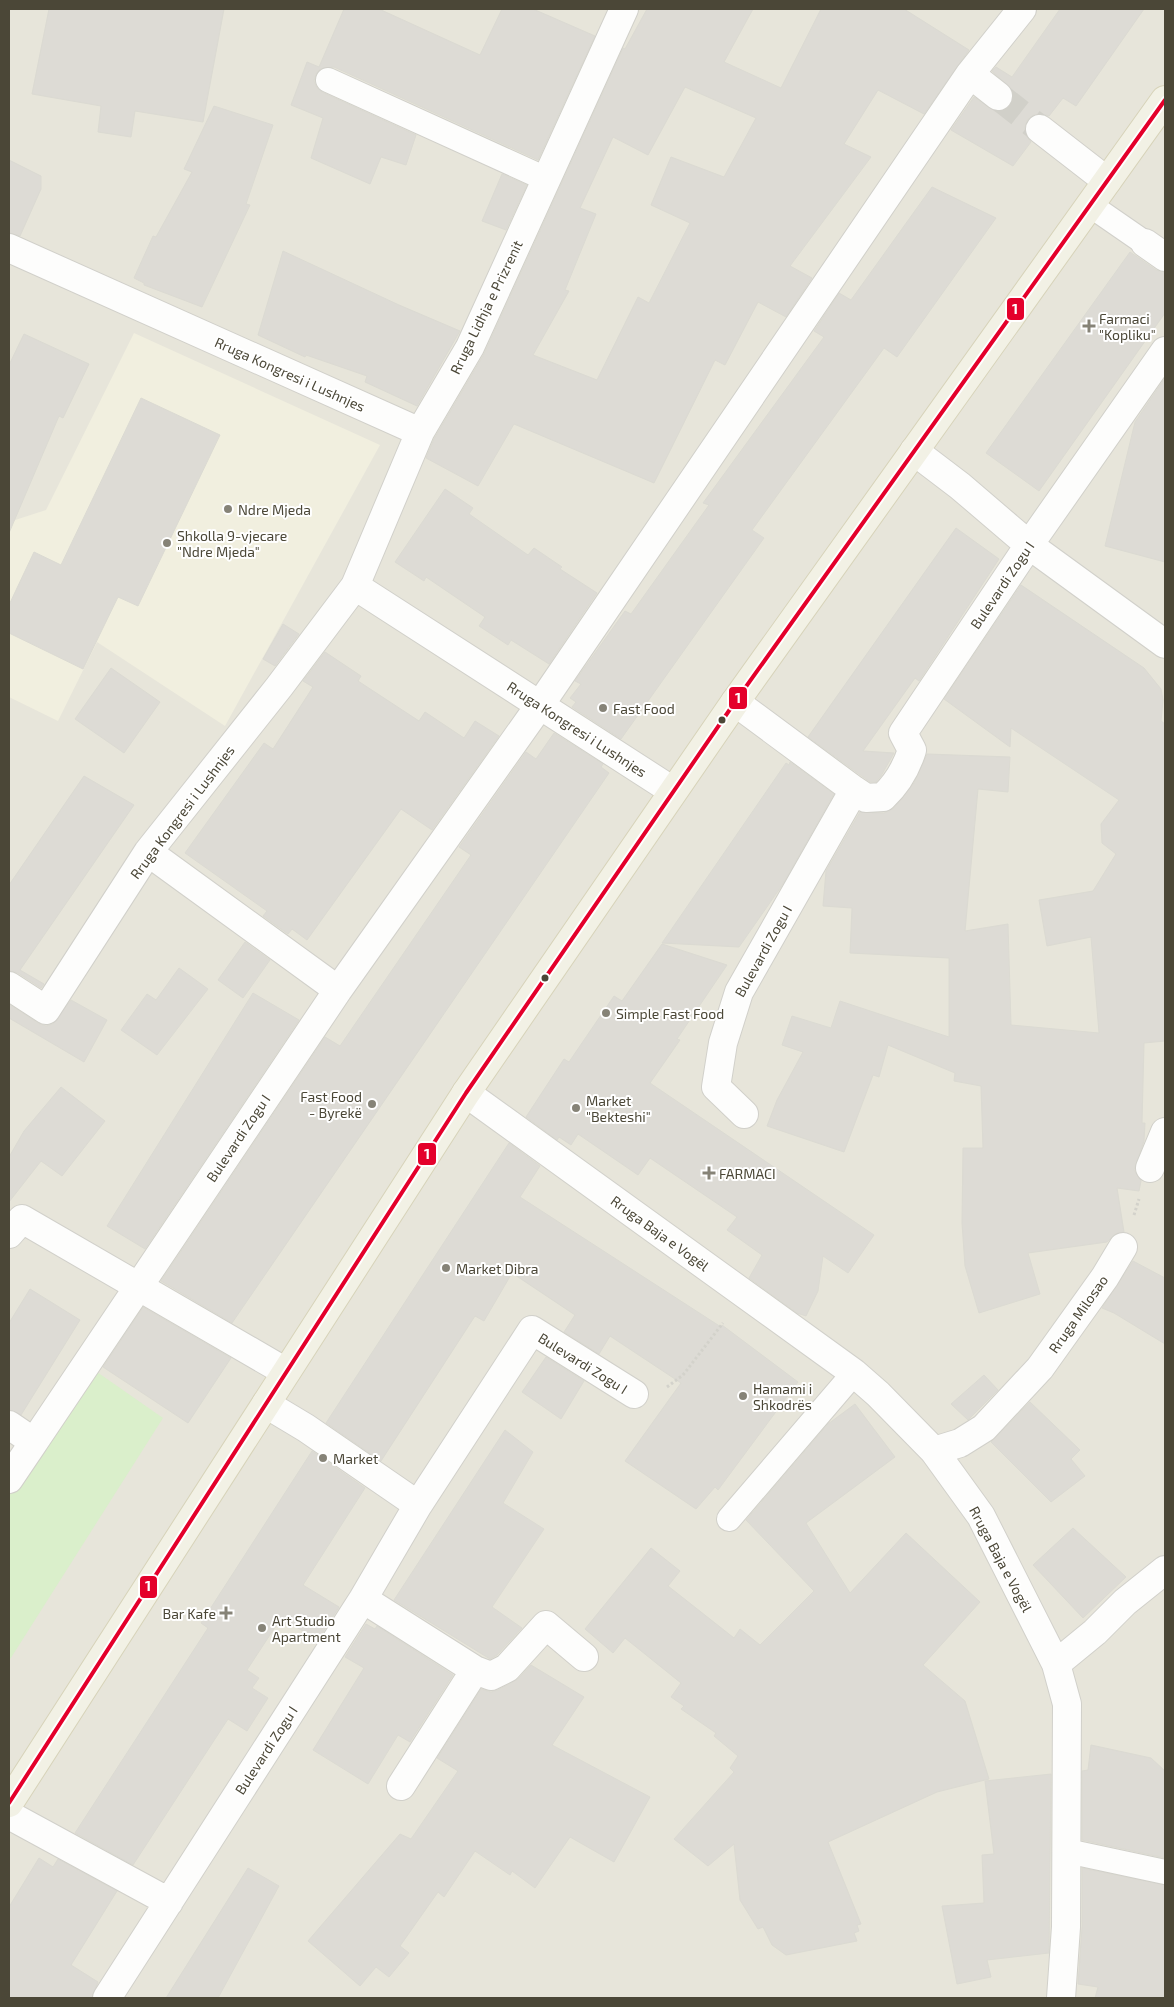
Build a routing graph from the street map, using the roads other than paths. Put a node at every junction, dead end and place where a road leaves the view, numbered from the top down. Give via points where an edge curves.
1 (624, 9) edge
2 (1022, 9) edge
3 (970, 74) junction
4 (328, 80) dead end
5 (998, 96) tunnel mouth
6 (1165, 100) edge
7 (1040, 129) tunnel mouth
8 (546, 179) junction
9 (1107, 181) junction
10 (1090, 205) junction
11 (9, 248) edge
12 (1155, 250) edge
13 (1165, 351) edge
14 (420, 432) junction
15 (914, 451) junction
16 (1029, 545) junction
17 (355, 586) junction
18 (1165, 644) edge
19 (735, 702) junction
20 (540, 705) junction
21 (854, 790) junction
22 (673, 791) junction
23 (148, 852) junction
24 (9, 986) edge
25 (338, 990) junction
26 (466, 1094) junction
27 (744, 1114) dead end
28 (1165, 1132) edge
29 (1150, 1168) road end
30 (9, 1234) edge
31 (1123, 1247) road end
32 (138, 1286) junction
33 (286, 1372) junction
34 (854, 1374) junction
35 (634, 1394) road end
36 (266, 1404) junction
37 (9, 1425) edge
38 (34, 1442) junction
39 (934, 1451) junction
40 (9, 1479) edge
41 (418, 1505) junction
42 (729, 1519) dead end
43 (1165, 1570) edge
44 (363, 1598) junction
45 (584, 1658) dead end
46 (1056, 1664) junction
47 (475, 1670) junction
48 (401, 1786) dead end
49 (9, 1803) edge
50 (9, 1815) edge
51 (1068, 1851) junction
52 (1165, 1872) edge
53 (169, 1902) junction
54 (117, 1995) edge
55 (1061, 1998) edge

1 - 8 street, Rruga Lidhja e Prizrenit
2 - 3 street, Bulevardi Zogu I
3 - 5 street
3 - 20 street, Bulevardi Zogu I
4 - 8 lane
6 - 9 main road
7 - 9 street
8 - 14 street, Rruga Lidhja e Prizrenit via 470,347
9 - 10 main road
10 - 12 lane
10 - 15 main road
11 - 14 street, Rruga Kongresi i Lushnjes
13 - 16 street, Bulevardi Zogu I
14 - 17 street, Rruga Kongresi i Lushnjes
15 - 16 street
15 - 19 main road
16 - 18 street
16 - 21 street, Bulevardi Zogu I via 903,733 912,750 895,786 883,797 866,798
17 - 20 street, Rruga Kongresi i Lushnjes
17 - 23 street, Rruga Kongresi i Lushnjes
19 - 21 street, Bulevardi Zogu I
19 - 22 main road
20 - 22 street, Rruga Kongresi i Lushnjes
20 - 25 street, Bulevardi Zogu I
21 - 27 street, Bulevardi Zogu I via 739,992 724,1043 716,1087
22 - 26 main road
23 - 24 street, Rruga Kongresi i Lushnjes via 46,1010
23 - 25 street
25 - 32 street, Bulevardi Zogu I
26 - 33 main road
26 - 34 street, Rruga Baja e Vogël
28 - 29 street
30 - 32 street via 22,1219
31 - 39 street, Rruga Milosao via 1040,1368 984,1428 960,1443
32 - 33 street
32 - 38 street, Bulevardi Zogu I
33 - 36 main road
34 - 39 street, Rruga Baja e Vogël
34 - 42 lane
35 - 41 street, Bulevardi Zogu I via 532,1330
36 - 41 street
36 - 49 main road
37 - 38 street
38 - 40 street
39 - 46 street, Rruga Baja e Vogël via 981,1516
41 - 44 street, Bulevardi Zogu I
43 - 46 street
44 - 47 street
44 - 53 street, Bulevardi Zogu I
45 - 47 street via 546,1625 507,1668 491,1676
46 - 51 street, Rruga Baja e Vogël via 1068,1704
47 - 48 street
50 - 53 street
51 - 52 lane
51 - 55 street, Rruga Baja e Vogël
53 - 54 street, Bulevardi Zogu I

